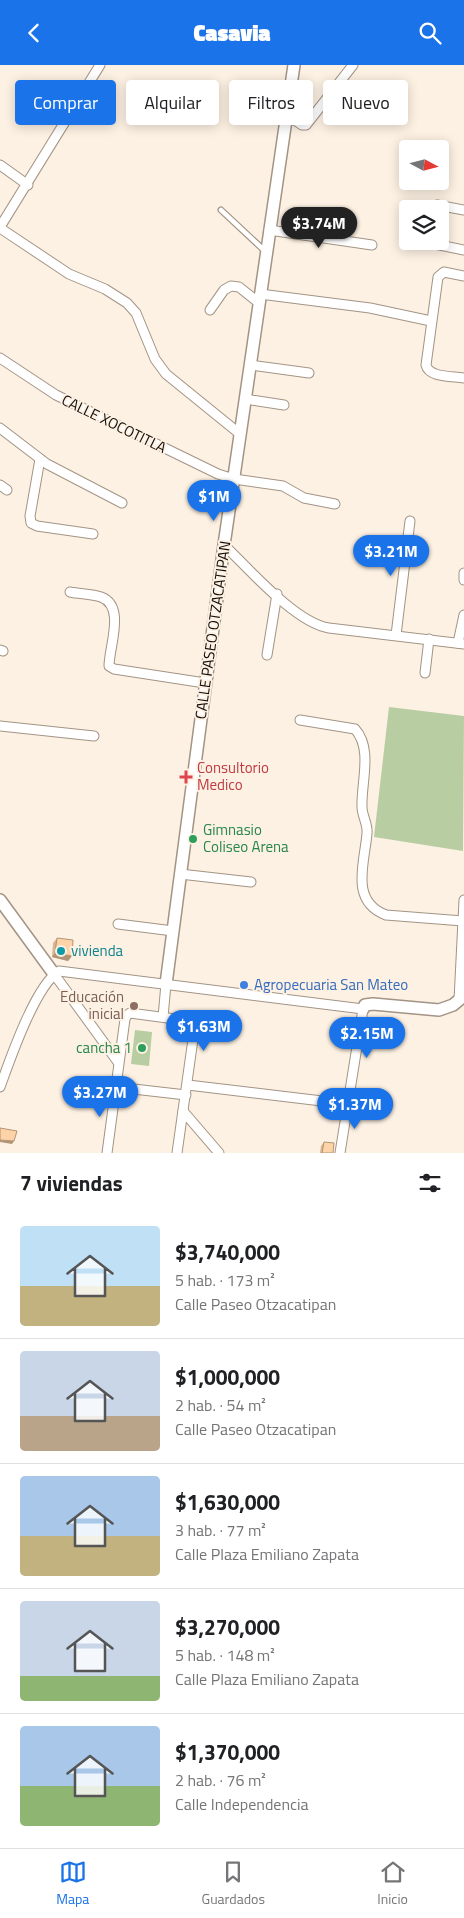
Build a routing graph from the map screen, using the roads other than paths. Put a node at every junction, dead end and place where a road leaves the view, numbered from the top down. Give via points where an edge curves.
1 (100, 65) edge
2 (294, 65) edge
3 (353, 65) edge
4 (292, 80) edge
5 (313, 116) edge
6 (285, 125) edge
7 (0, 165) edge
8 (28, 185) junction
9 (449, 208) edge
10 (222, 210) dead end
11 (464, 211) edge
12 (0, 228) edge
13 (269, 230) junction
14 (372, 245) dead end
15 (449, 247) edge
16 (464, 250) edge
17 (266, 252) junction
18 (464, 276) edge
19 (260, 298) junction
20 (210, 310) dead end
21 (431, 321) junction
22 (0, 358) edge
23 (250, 365) junction
24 (309, 373) dead end
25 (464, 378) edge
26 (245, 399) junction
27 (284, 405) dead end
28 (0, 428) edge
29 (240, 434) junction
30 (40, 459) junction
31 (234, 479) junction
32 (122, 503) dead end
33 (334, 504) dead end
34 (410, 521) dead end
35 (93, 535) dead end
36 (224, 545) junction
37 (464, 573) edge
38 (464, 580) edge
39 (70, 592) dead end
40 (277, 594) junction
41 (464, 615) edge
42 (396, 635) junction
43 (429, 639) junction
44 (461, 643) edge
45 (267, 655) dead end
46 (424, 673) dead end
47 (205, 683) junction
48 (300, 720) dead end
49 (0, 726) edge
50 (94, 737) dead end
51 (180, 874) junction
52 (251, 882) dead end
53 (0, 899) edge
54 (464, 900) edge
55 (464, 904) edge
56 (463, 921) edge
57 (118, 924) dead end
58 (173, 931) junction
59 (54, 974) junction
60 (166, 984) junction
61 (462, 998) edge
62 (362, 1009) junction
63 (163, 1017) junction
64 (118, 1062) junction
65 (188, 1085) junction
66 (0, 1087) edge
67 (116, 1087) junction
68 (186, 1095) junction
69 (347, 1104) junction
70 (183, 1111) junction
71 (107, 1153) edge
72 (177, 1153) edge
73 (219, 1153) edge
74 (340, 1153) edge

1 - 8 street
2 - 4 main road, CALLE PASEO OTZACATIPAN
3 - 5 street
6 - 13 main road, CALLE PASEO OTZACATIPAN
7 - 8 street
8 - 12 street
9 - 11 street
10 - 17 lane
12 - 29 street via 69,274 105,289 127,303 136,313 166,374
13 - 14 street
13 - 17 main road, CALLE PASEO OTZACATIPAN
15 - 16 street
17 - 19 main road, CALLE PASEO OTZACATIPAN
18 - 21 street via 439,274
19 - 20 street via 231,286 224,290
19 - 21 street via 370,307
19 - 23 main road, CALLE PASEO OTZACATIPAN
21 - 25 street via 427,369 432,373
22 - 31 street, CALLE XOCOTITLA via 78,406
23 - 24 street
23 - 26 main road, CALLE PASEO OTZACATIPAN
26 - 27 street
26 - 29 main road, CALLE PASEO OTZACATIPAN
28 - 30 street
29 - 31 main road, CALLE PASEO OTZACATIPAN
30 - 32 street
30 - 35 street via 31,523
31 - 33 street, CALLE XOCOTITLA via 283,485 304,498
31 - 36 main road, CALLE PASEO OTZACATIPAN
34 - 42 street
36 - 40 street
36 - 47 main road, CALLE PASEO OTZACATIPAN
37 - 38 street
39 - 47 street via 102,597 112,607 114,619 109,666
40 - 42 street via 305,619 320,627
40 - 45 street
41 - 44 street
42 - 43 street
43 - 44 street
43 - 46 street
47 - 51 main road, CALLE PASEO OTZACATIPAN
48 - 56 street via 355,729 364,741 362,809 368,827 361,877 367,901 386,915
49 - 50 street
51 - 52 street
51 - 58 main road, CALLE PASEO OTZACATIPAN
53 - 59 main road
54 - 55 street
55 - 56 street
56 - 61 street
57 - 58 street
58 - 60 main road, CALLE PASEO OTZACATIPAN
59 - 60 street via 64,970
59 - 64 street
59 - 66 street via 28,1018
60 - 62 street
60 - 63 street, CALLE PASEO OTZACATIPAN
61 - 62 main road via 439,1010 373,1004
62 - 69 street
63 - 64 street via 126,1015
63 - 65 street via 190,1021 195,1025
64 - 67 street
65 - 68 street
65 - 69 street
67 - 68 street
67 - 71 street
68 - 70 street
69 - 74 street
70 - 72 street
70 - 73 street

